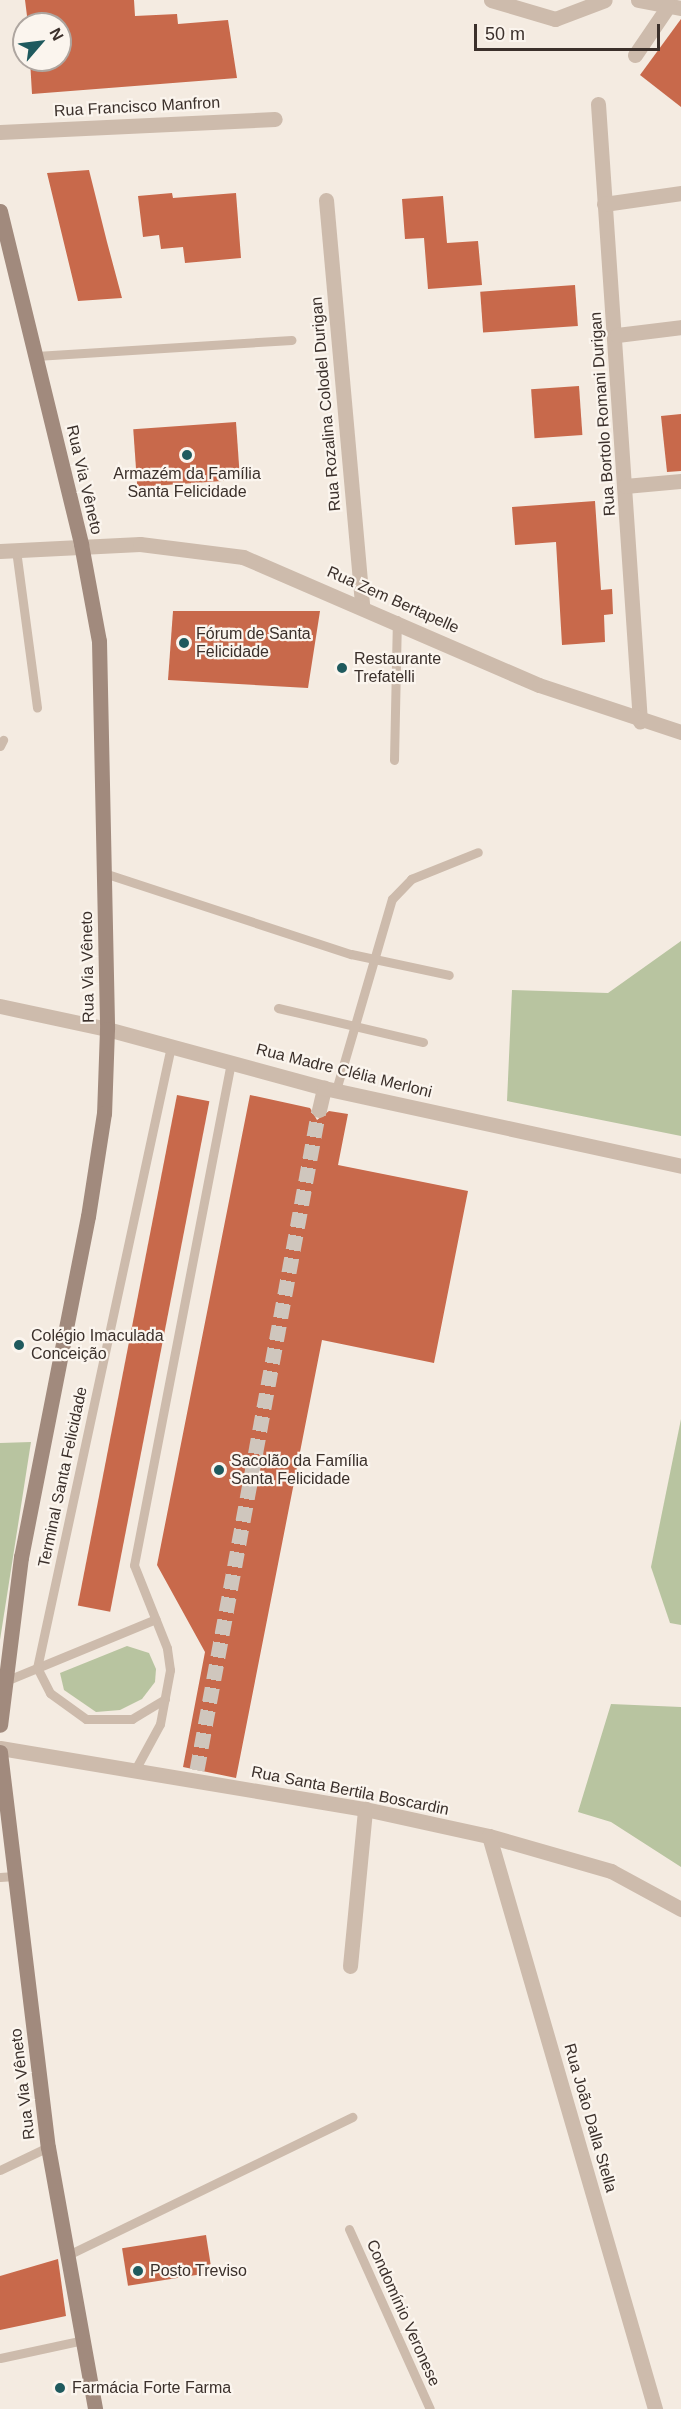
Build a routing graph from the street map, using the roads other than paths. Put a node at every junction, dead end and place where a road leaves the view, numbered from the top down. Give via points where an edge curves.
1 (491, 0) edge
2 (605, 0) edge
3 (638, 0) edge
4 (675, 7) edge
5 (635, 55) dead end
6 (598, 104) dead end
7 (275, 119) dead end
8 (0, 132) edge
9 (681, 193) edge
10 (326, 200) dead end
11 (604, 204) junction
12 (0, 211) edge
13 (681, 327) edge
14 (616, 335) junction
15 (292, 340) dead end
16 (36, 356) junction
17 (681, 481) edge
18 (625, 486) junction
19 (81, 544) junction
20 (16, 550) junction
21 (0, 551) edge
22 (362, 604) junction
23 (397, 620) junction
24 (37, 708) dead end
25 (640, 722) junction
26 (681, 732) edge
27 (394, 760) dead end
28 (478, 852) dead end
29 (104, 873) junction
30 (376, 961) junction
31 (449, 975) dead end
32 (0, 1006) edge
33 (278, 1008) dead end
34 (356, 1027) junction
35 (107, 1029) junction
36 (423, 1042) dead end
37 (171, 1046) junction
38 (231, 1062) junction
39 (330, 1089) junction
40 (319, 1110) tunnel mouth
41 (681, 1166) edge
42 (156, 1619) junction
43 (37, 1668) junction
44 (1, 1683) edge
45 (165, 1699) junction
46 (0, 1725) edge
47 (0, 1748) edge
48 (0, 1752) edge
49 (135, 1770) junction
50 (364, 1809) junction
51 (489, 1836) junction
52 (8, 1877) edge
53 (681, 1909) edge
54 (350, 1966) dead end
55 (352, 2117) dead end
56 (48, 2147) junction
57 (0, 2170) edge
58 (349, 2229) dead end
59 (69, 2254) junction
60 (84, 2340) junction
61 (0, 2358) edge
62 (95, 2409) edge
63 (430, 2409) edge
64 (655, 2409) edge

1 - 2 street via 555,19
3 - 4 street
4 - 5 street
6 - 11 street, Rua Bortolo Romani Durigan
7 - 8 street, Rua Francisco Manfron
9 - 11 street
10 - 22 street, Rua Rozalina Colodel Durigan
11 - 14 street, Rua Bortolo Romani Durigan
12 - 16 main road, Rua Via Vêneto
13 - 14 street
14 - 18 street, Rua Bortolo Romani Durigan
15 - 16 lane
16 - 19 main road, Rua Via Vêneto
17 - 18 street
18 - 25 street, Rua Bortolo Romani Durigan
19 - 20 street, Rua Zem Bertapelle
19 - 22 street, Rua Zem Bertapelle via 190,547 243,557
19 - 29 main road, Rua Via Vêneto via 99,641
20 - 21 street, Rua Zem Bertapelle
20 - 24 lane
22 - 23 street, Rua Zem Bertapelle
23 - 25 street, Rua Zem Bertapelle via 538,685
23 - 27 lane
25 - 26 street, Rua Zem Bertapelle
28 - 30 lane via 411,879 392,899
29 - 30 lane
29 - 35 main road, Rua Via Vêneto
30 - 31 lane
30 - 34 lane
32 - 35 street, Rua Madre Clélia Merloni
33 - 34 lane
34 - 36 lane
34 - 39 lane
35 - 37 street, Rua Madre Clélia Merloni
35 - 44 main road, Rua Via Vêneto via 104,1113 88,1216
37 - 38 street, Rua Madre Clélia Merloni
37 - 43 lane, Terminal Santa Felicidade
38 - 39 street, Rua Madre Clélia Merloni
38 - 42 lane via 135,1555 134,1565
39 - 40 street
39 - 41 street, Rua Madre Clélia Merloni
42 - 43 lane
42 - 45 lane via 169,1658
43 - 44 lane
43 - 45 lane via 50,1693 87,1719 132,1719
44 - 46 main road, Rua Via Vêneto
45 - 49 lane via 151,1749
47 - 49 street, Rua Santa Bertila Boscardin
48 - 52 main road, Rua Via Vêneto
49 - 50 street, Rua Santa Bertila Boscardin via 196,1775
50 - 51 street, Rua Santa Bertila Boscardin
50 - 54 street
51 - 53 street, Rua Santa Bertila Boscardin via 611,1871
51 - 64 street, Rua João Dalla Stella
52 - 56 main road, Rua Via Vêneto
55 - 59 lane
56 - 57 lane
56 - 59 main road, Rua Via Vêneto
58 - 63 lane, Condomínio Veronese
59 - 60 main road, Rua Via Vêneto
60 - 61 lane
60 - 62 main road, Rua Via Vêneto

